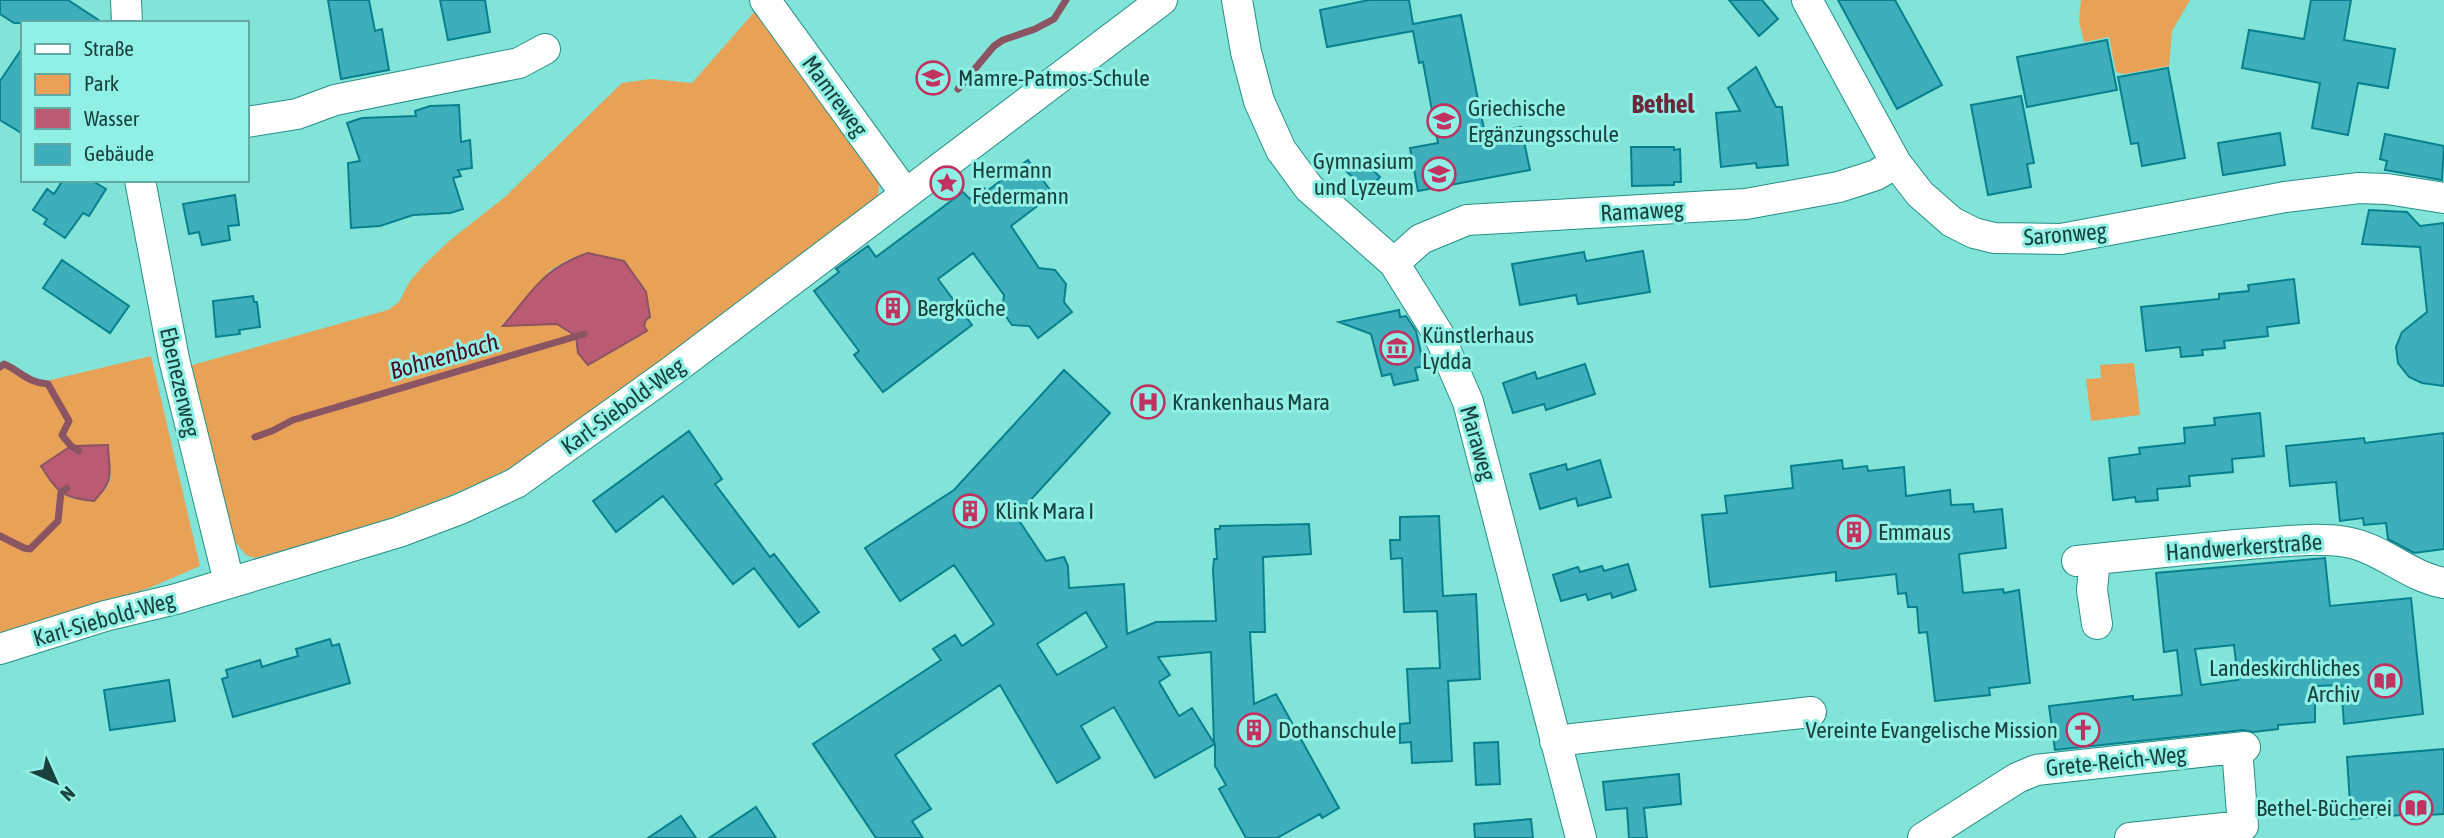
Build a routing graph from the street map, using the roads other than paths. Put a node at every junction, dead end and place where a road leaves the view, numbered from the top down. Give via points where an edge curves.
1 (126, 0) edge
2 (765, 0) edge
3 (1162, 0) edge
4 (1237, 0) edge
5 (1807, 0) edge
6 (127, 21) edge
7 (545, 49) dead end
8 (248, 122) edge
9 (1896, 163) junction
10 (140, 182) edge
11 (905, 192) junction
12 (2444, 198) edge
13 (1394, 263) junction
14 (229, 582) junction
15 (2431, 586) edge
16 (2097, 624) dead end
17 (0, 649) edge
18 (1811, 712) dead end
19 (1555, 741) junction
20 (1581, 838) edge
21 (1923, 838) edge
22 (2130, 838) edge

1 - 6 street
2 - 11 street, Mamreweg
3 - 11 street, Karl-Siebold-Weg
4 - 13 street, Maraweg via 1259,101 1281,150 1309,187
5 - 9 street, Saronweg
7 - 8 street via 519,63
9 - 12 street, Saronweg via 1920,194 1952,222 1994,239 2061,239 2326,191 2387,189
9 - 13 street, Ramaweg via 1839,187 1746,204 1467,220 1421,239
10 - 14 street, Ebenezerweg via 174,359
11 - 14 street, Karl-Siebold-Weg via 672,371 516,483 399,532
13 - 19 street, Maraweg via 1440,335 1468,402
14 - 17 street, Karl-Siebold-Weg
15 - 16 street, Handwerkerstraße via 2368,547 2329,540 2086,560
18 - 19 street
19 - 20 street, Maraweg
21 - 22 street, Grete-Reich-Weg via 2036,769 2241,748 2243,827

